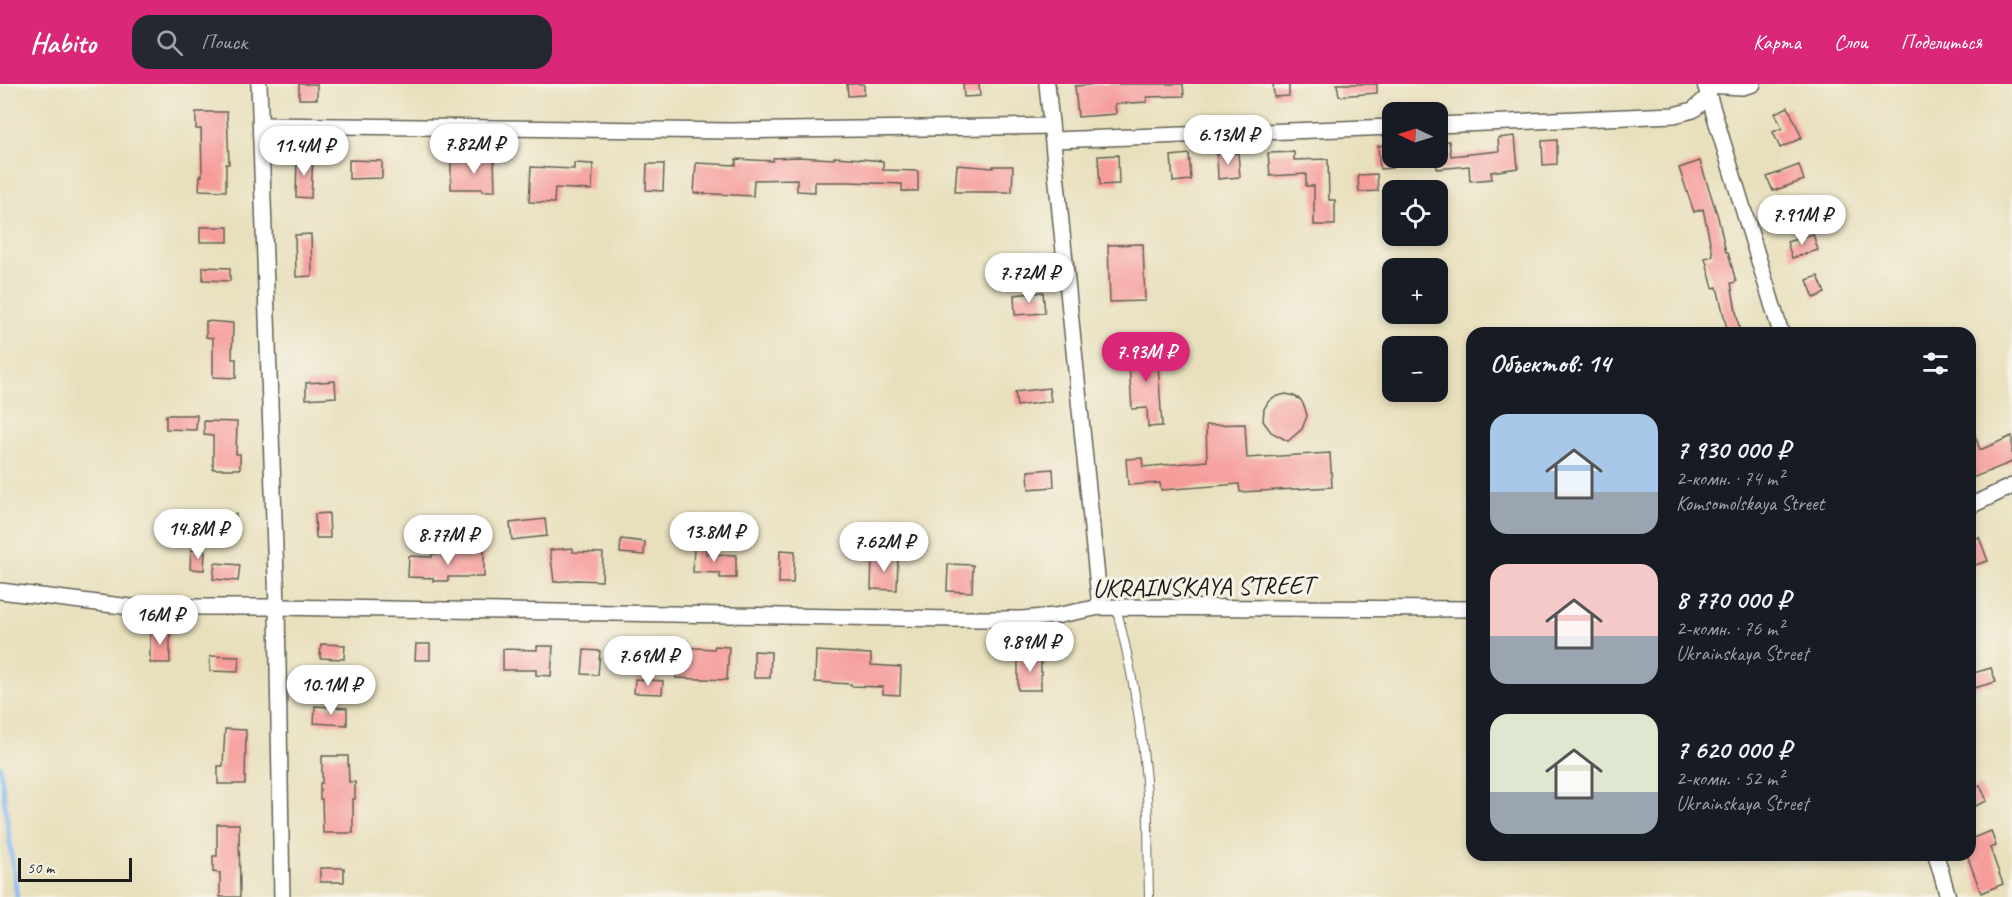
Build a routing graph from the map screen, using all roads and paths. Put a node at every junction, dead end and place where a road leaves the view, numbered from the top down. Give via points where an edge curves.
1 (259, 84) edge
2 (1047, 84) edge
3 (1753, 84) edge
4 (1707, 88) edge
5 (261, 125) junction
6 (1448, 125) edge
7 (1382, 127) edge
8 (1052, 133) junction
9 (1779, 327) edge
10 (2012, 486) edge
11 (1976, 503) edge
12 (0, 591) edge
13 (278, 607) junction
14 (1100, 607) junction
15 (1116, 607) junction
16 (1466, 609) edge
17 (1938, 861) edge
18 (282, 897) edge
19 (1149, 897) edge
20 (1948, 897) edge

1 - 5 street
2 - 8 street
3 - 4 street
4 - 6 street via 1693,110 1674,115
4 - 9 street
5 - 8 street
5 - 13 street
7 - 8 street
8 - 14 street
10 - 11 street
12 - 13 street, UKRAINSKAYA STREET via 130,607
13 - 14 street, UKRAINSKAYA STREET via 1022,620
13 - 18 street
14 - 15 street, UKRAINSKAYA STREET
15 - 16 street, UKRAINSKAYA STREET
15 - 19 lane via 1130,658 1144,766
17 - 20 street

